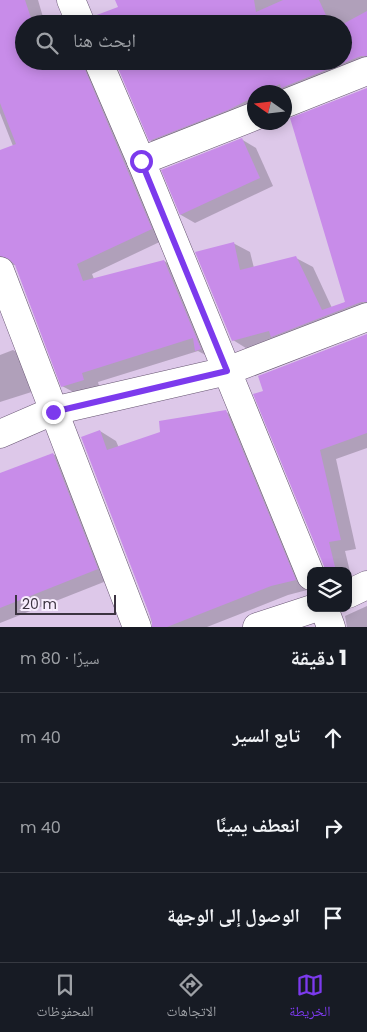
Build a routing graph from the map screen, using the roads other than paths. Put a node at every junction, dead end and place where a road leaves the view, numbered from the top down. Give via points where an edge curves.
1 (71, 0) edge
2 (77, 15) edge
3 (102, 70) edge
4 (367, 71) edge
5 (292, 101) edge
6 (247, 119) edge
7 (141, 161) junction
8 (0, 271) edge
9 (367, 317) edge
10 (227, 371) junction
11 (53, 412) junction
12 (0, 434) edge
13 (307, 567) edge
14 (367, 585) edge
15 (352, 592) edge
16 (307, 611) edge
17 (325, 612) edge
18 (136, 627) edge
19 (257, 627) edge
20 (331, 627) edge

1 - 2 street
3 - 7 street
4 - 5 street
6 - 7 street
7 - 10 street
8 - 11 street
9 - 10 street
10 - 11 street
10 - 13 street
11 - 12 street
11 - 18 street
14 - 15 street
16 - 19 street
17 - 20 street

